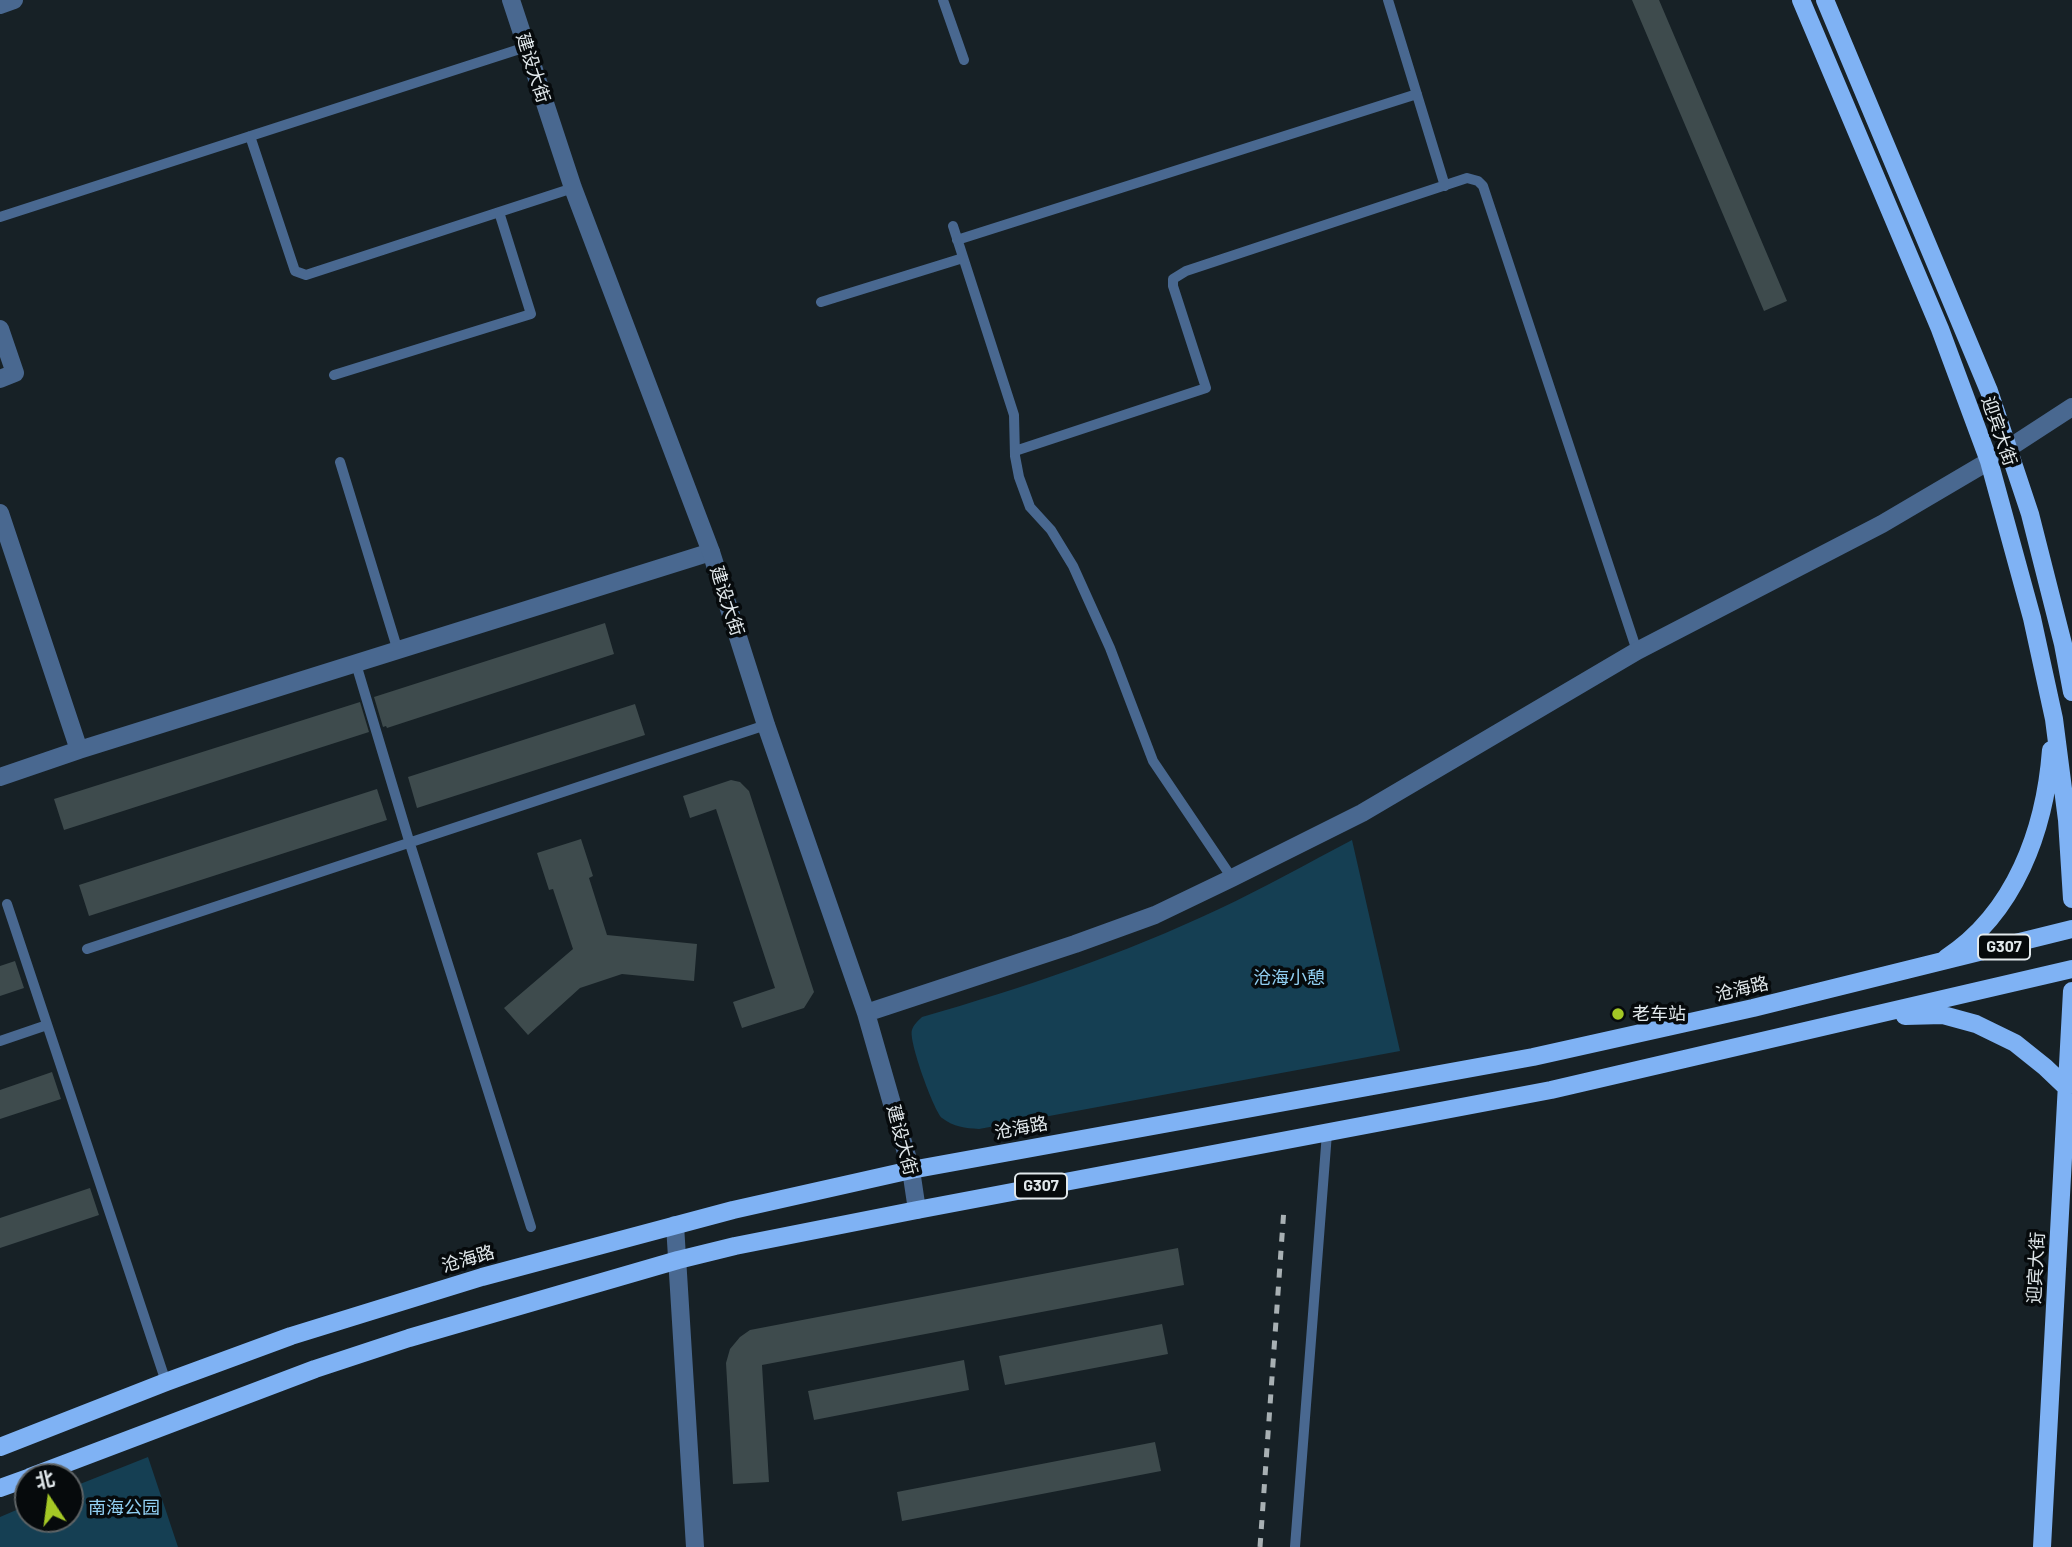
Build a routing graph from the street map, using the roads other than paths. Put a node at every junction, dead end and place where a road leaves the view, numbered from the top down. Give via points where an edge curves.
1 (14, 0) edge
2 (511, 0) edge
3 (943, 0) edge
4 (1388, 0) edge
5 (1801, 0) edge
6 (1825, 0) edge
7 (0, 5) edge
8 (526, 47) junction
9 (964, 60) dead end
10 (1417, 94) junction
11 (250, 136) junction
12 (1446, 186) junction
13 (573, 188) junction
14 (499, 212) junction
15 (0, 217) edge
16 (953, 226) dead end
17 (957, 240) junction
18 (963, 258) junction
19 (821, 302) dead end
20 (0, 329) edge
21 (334, 375) dead end
22 (0, 379) edge
23 (2072, 407) edge
24 (2009, 446) junction
25 (1015, 451) junction
26 (1989, 461) junction
27 (340, 462) dead end
28 (0, 513) edge
29 (3, 534) edge
30 (711, 552) junction
31 (398, 651) junction
32 (1637, 651) junction
33 (356, 664) junction
34 (2072, 692) edge
35 (2054, 719) junction
36 (766, 725) junction
37 (79, 750) junction
38 (0, 777) edge
39 (410, 844) junction
40 (1232, 878) junction
41 (2072, 899) edge
42 (7, 904) dead end
43 (2072, 929) edge
44 (86, 949) dead end
45 (1937, 964) junction
46 (2072, 969) edge
47 (2072, 991) edge
48 (866, 1013) junction
49 (1863, 1018) junction
50 (47, 1025) junction
51 (0, 1041) edge
52 (2066, 1087) junction
53 (1327, 1133) junction
54 (911, 1170) junction
55 (917, 1210) junction
56 (676, 1225) junction
57 (531, 1227) dead end
58 (678, 1260) junction
59 (166, 1382) junction
60 (0, 1447) edge
61 (66, 1463) edge
62 (695, 1547) edge
63 (1295, 1547) edge
64 (2042, 1547) edge

1 - 7 street
2 - 8 street, 建设大街
3 - 9 lane
4 - 10 lane
5 - 26 main road, 迎宾大街 via 1940,329
6 - 24 main road, 迎宾大街
8 - 11 lane
8 - 13 street, 建设大街
10 - 12 lane
10 - 17 lane
11 - 14 lane via 295,271 306,275
11 - 15 lane
12 - 25 lane via 1186,271 1173,279 1173,286 1206,388
12 - 32 lane via 1467,178 1483,186
13 - 14 lane
13 - 30 street, 建设大街
14 - 21 lane via 531,314
16 - 17 lane
17 - 18 lane
18 - 19 lane
18 - 25 lane via 1013,415
20 - 22 street via 15,373
23 - 24 street
24 - 26 street
24 - 34 main road, 迎宾大街
25 - 40 lane via 1030,507 1073,566 1153,761
26 - 32 street via 1882,524
26 - 35 main road, 迎宾大街
27 - 31 lane
28 - 29 street
29 - 37 street
30 - 31 street
30 - 36 street, 建设大街
31 - 33 street
32 - 40 street via 1362,813
33 - 37 street
33 - 39 lane
35 - 41 main road, 迎宾大街
35 - 45 main road via 2041,817 2020,872 1984,927
36 - 39 lane
36 - 48 street, 建设大街
37 - 38 street
39 - 44 lane
39 - 57 lane
40 - 48 street via 1155,915
42 - 50 lane
43 - 45 main road, 沧海路 / G307
45 - 54 main road, 沧海路 / G307 via 1533,1057
46 - 49 main road, G307
47 - 52 main road, 迎宾大街
48 - 54 street, 建设大街
49 - 52 main road via 1943,1015 1976,1024 2015,1043
49 - 53 main road, G307 via 1551,1090
50 - 51 lane
50 - 59 lane
52 - 64 main road, 迎宾大街
53 - 55 main road, G307
53 - 63 lane
54 - 55 street, 建设大街
54 - 56 main road, 沧海路 / G307
55 - 58 main road, G307
56 - 58 street
56 - 59 main road, 沧海路 / G307 via 482,1277 291,1336
58 - 61 main road, G307 via 326,1365
58 - 62 street
59 - 60 main road, 沧海路 / G307

